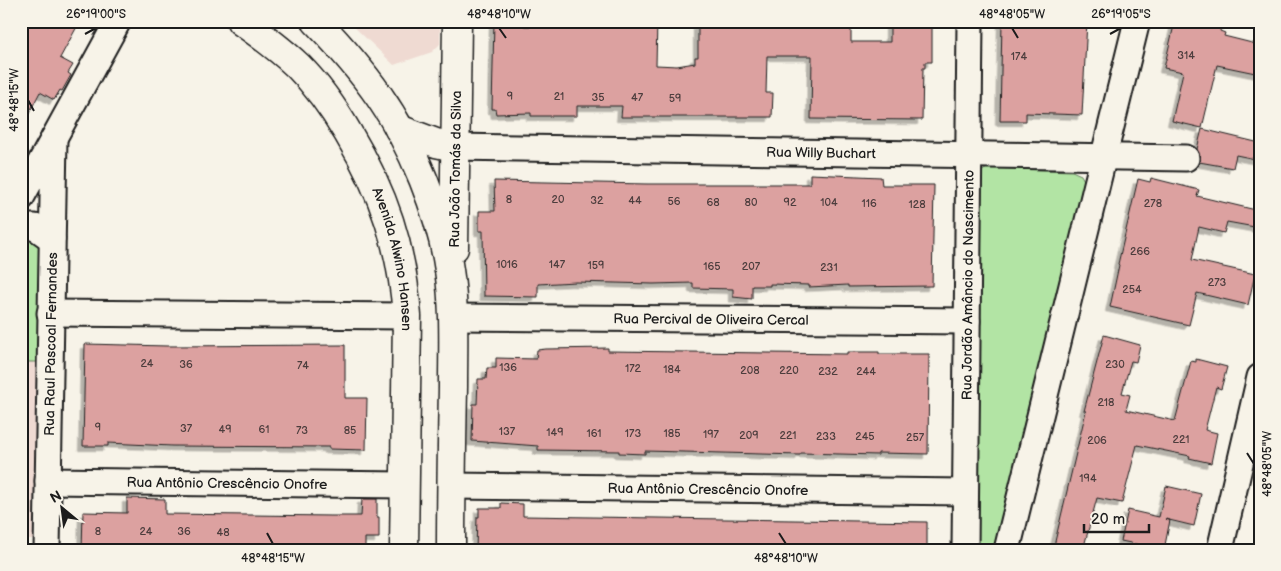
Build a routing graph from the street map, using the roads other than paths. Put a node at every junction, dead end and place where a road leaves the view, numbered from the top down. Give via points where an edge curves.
1 (118, 21) edge
2 (241, 21) edge
3 (316, 21) edge
4 (457, 21) edge
5 (970, 21) edge
6 (1137, 21) edge
7 (399, 129) junction
8 (54, 138) junction
9 (455, 148) junction
10 (968, 155) junction
11 (1104, 157) junction
12 (1186, 158) dead end
13 (21, 198) edge
14 (21, 227) edge
15 (52, 239) junction
16 (50, 314) junction
17 (407, 316) junction
18 (453, 317) junction
19 (967, 321) junction
20 (1260, 377) edge
21 (1256, 406) edge
22 (48, 481) junction
23 (405, 485) junction
24 (452, 486) junction
25 (965, 492) junction
26 (47, 550) edge
27 (404, 550) edge
28 (451, 550) edge
29 (965, 550) edge
30 (1008, 550) edge
31 (1220, 550) edge

1 - 8 street
2 - 17 street, Avenida Alwino Hansen via 298,66 319,90 356,146 389,216 405,286
3 - 7 street via 374,90
4 - 9 street, Rua João Tomás da Silva
5 - 10 street, Rua Jordão Amâncio do Nascimento
6 - 11 street
7 - 9 street
7 - 18 street via 420,174 442,235
8 - 13 street
8 - 15 street, Rua Raul Pascoal Fernandes
9 - 10 street, Rua Willy Buchart
9 - 18 street, Rua João Tomás da Silva
10 - 11 street, Rua Willy Buchart
10 - 19 street, Rua Jordão Amâncio do Nascimento
11 - 12 street, Rua Willy Buchart
11 - 30 street
14 - 15 street via 35,227
15 - 16 street, Rua Raul Pascoal Fernandes
16 - 17 street
16 - 22 street, Rua Raul Pascoal Fernandes
17 - 23 street, Avenida Alwino Hansen
18 - 19 street, Rua Percival de Oliveira Cercal
18 - 24 street
19 - 25 street, Rua Jordão Amâncio do Nascimento
20 - 21 street
21 - 31 street
22 - 23 street, Rua Antônio Crescêncio Onofre
22 - 26 street, Rua Raul Pascoal Fernandes
23 - 27 street, Avenida Alwino Hansen
24 - 25 street, Rua Antônio Crescêncio Onofre
24 - 28 street
25 - 29 street, Rua Jordão Amâncio do Nascimento

